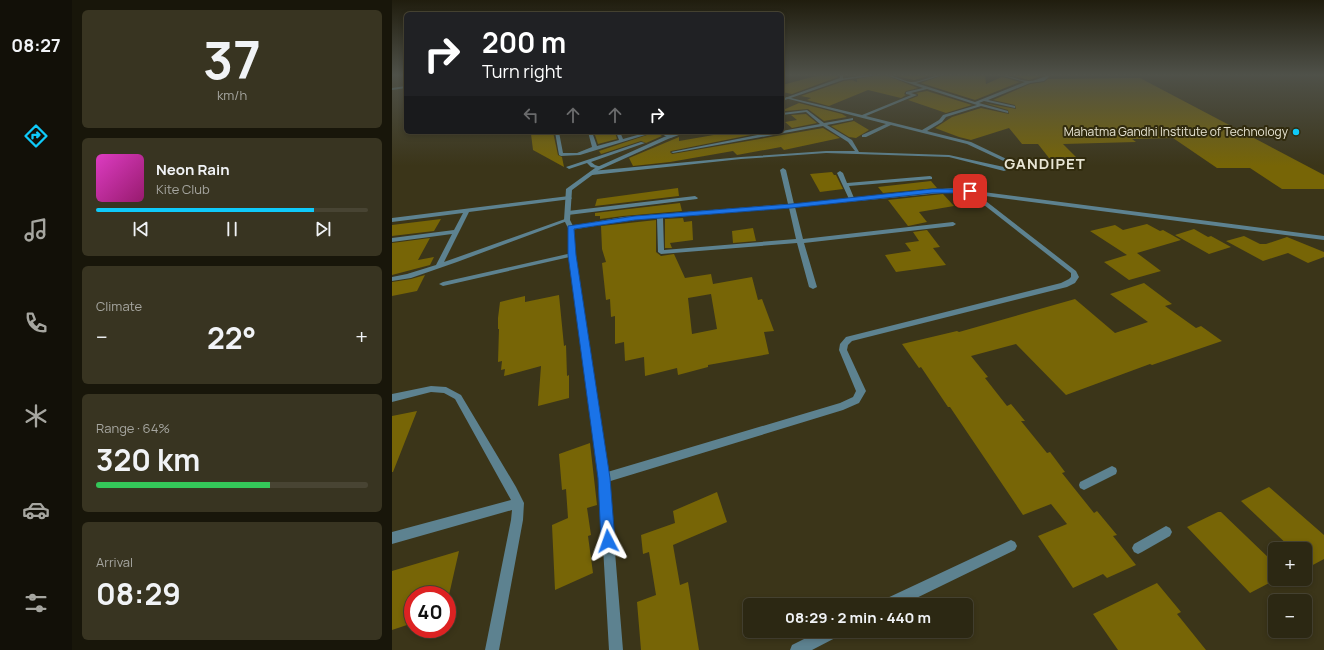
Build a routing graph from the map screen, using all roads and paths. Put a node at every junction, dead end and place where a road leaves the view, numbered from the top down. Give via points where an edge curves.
1 (814, 105) edge
2 (891, 105) edge
3 (980, 105) edge
4 (982, 105) edge
5 (1007, 105) edge
6 (1014, 107) dead end
7 (1007, 112) dead end
8 (784, 114) edge
9 (863, 116) junction
10 (852, 119) dead end
11 (891, 123) junction
12 (823, 124) junction
13 (784, 131) edge
14 (924, 131) junction
15 (557, 134) edge
16 (591, 134) edge
17 (619, 134) edge
18 (645, 134) edge
19 (666, 134) edge
20 (678, 134) edge
21 (770, 134) edge
22 (671, 136) junction
23 (864, 136) dead end
24 (622, 140) junction
25 (644, 143) dead end
26 (595, 148) junction
27 (674, 152) dead end
28 (858, 153) junction
29 (588, 161) junction
30 (569, 167) dead end
31 (595, 170) junction
32 (783, 170) dead end
33 (840, 173) dead end
34 (930, 178) dead end
35 (846, 185) junction
36 (970, 191) junction
37 (569, 198) junction
38 (695, 198) dead end
39 (852, 200) junction
40 (791, 206) junction
41 (467, 210) junction
42 (660, 216) junction
43 (392, 220) edge
44 (569, 220) junction
45 (953, 224) dead end
46 (457, 231) junction
47 (1324, 238) edge
48 (392, 240) edge
49 (800, 241) junction
50 (572, 255) junction
51 (439, 266) junction
52 (392, 279) edge
53 (443, 284) dead end
54 (812, 287) dead end
55 (392, 398) edge
56 (1112, 471) dead end
57 (604, 478) junction
58 (1084, 485) dead end
59 (518, 503) junction
60 (1166, 532) dead end
61 (392, 538) edge
62 (1011, 546) dead end
63 (1138, 548) dead end
64 (903, 598) edge
65 (820, 638) edge
66 (492, 650) edge
67 (616, 650) edge
68 (797, 650) edge

1 - 9 street
2 - 9 street
3 - 14 street via 944,116 941,121
4 - 7 street
5 - 6 street
8 - 12 street via 807,111
9 - 11 street
10 - 12 street
11 - 14 street
11 - 23 street
12 - 13 street
12 - 28 street via 850,141
14 - 28 street via 969,143 1016,165 1004,169 949,156
15 - 26 street via 561,155 578,154
16 - 26 street
17 - 24 street
18 - 24 street
19 - 22 street
20 - 22 street
21 - 27 street
22 - 31 street
24 - 26 street
25 - 29 street
28 - 31 street via 826,152
29 - 30 street
29 - 31 street
31 - 37 street via 569,190
32 - 40 street
33 - 35 street
34 - 35 street
35 - 39 street
36 - 39 street via 932,191
36 - 47 street
36 - 57 street via 1074,272 1075,277 1072,281 1007,300 849,339 843,350 861,391 856,400
37 - 41 street
37 - 44 street
38 - 44 street
39 - 40 street
40 - 42 street
40 - 49 street
41 - 43 street
41 - 46 street
42 - 44 street
42 - 49 street via 661,252
44 - 50 street
44 - 51 street
45 - 49 street
46 - 48 street
46 - 51 street
49 - 54 street
50 - 53 street
50 - 57 street
51 - 52 street
55 - 59 street via 431,389 446,390 458,396
56 - 58 street
57 - 67 street
59 - 61 street
59 - 66 street
60 - 63 street
62 - 64 street
65 - 68 street

